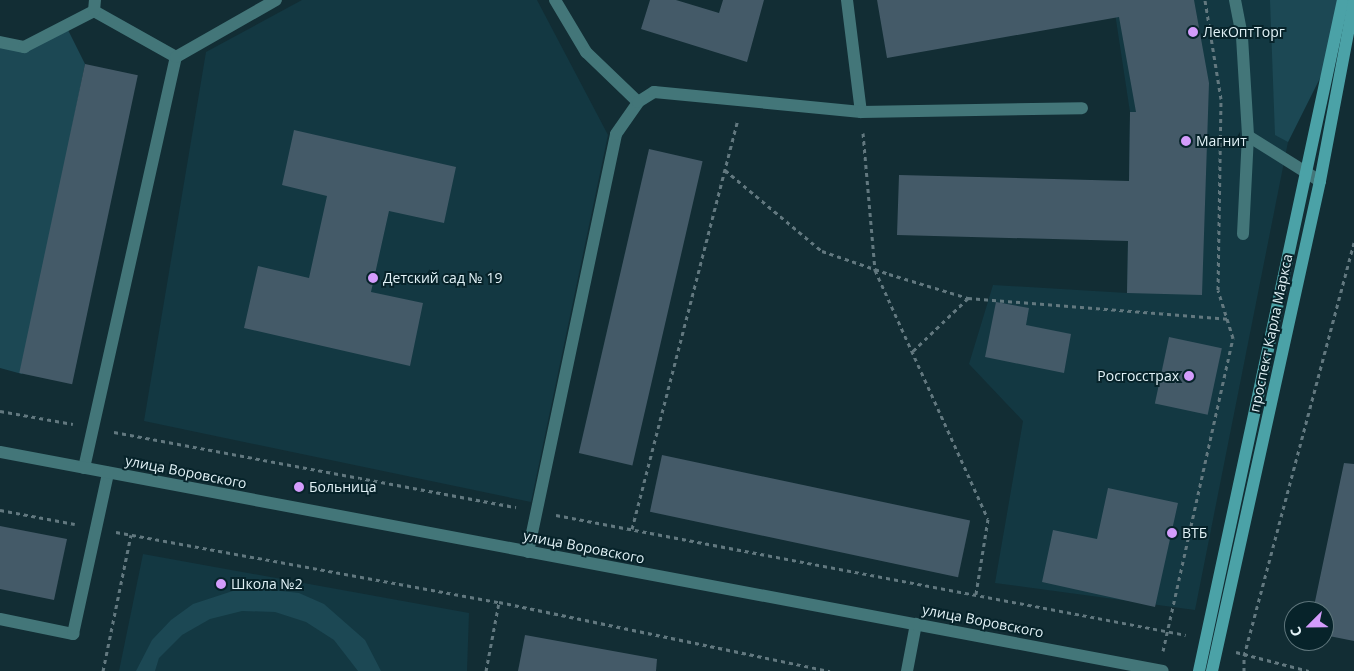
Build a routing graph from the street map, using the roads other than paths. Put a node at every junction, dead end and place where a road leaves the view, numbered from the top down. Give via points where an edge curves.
1 (276, 0) edge
2 (554, 0) edge
3 (847, 0) edge
4 (1235, 0) edge
5 (1343, 0) edge
6 (1354, 1) edge
7 (94, 6) edge
8 (0, 42) edge
9 (176, 57) junction
10 (638, 102) junction
11 (1082, 108) dead end
12 (861, 112) junction
13 (1248, 136) junction
14 (1308, 174) junction
15 (1320, 181) junction
16 (1243, 234) dead end
17 (0, 452) edge
18 (84, 468) junction
19 (108, 473) junction
20 (528, 552) junction
21 (0, 619) edge
22 (916, 624) junction
23 (1161, 670) edge
24 (907, 671) edge
25 (1199, 671) edge
26 (1212, 671) edge

1 - 9 street
2 - 10 street via 586,52
3 - 12 street
4 - 13 street via 1242,37
5 - 14 main road
6 - 15 main road, проспект Карла Маркса
7 - 8 street via 24,48
7 - 9 street
9 - 18 street
10 - 12 street via 654,92
10 - 20 street via 616,134
11 - 12 street
13 - 14 street
13 - 16 street
14 - 15 street
14 - 25 main road
15 - 26 main road, проспект Карла Маркса
17 - 18 street, улица Воровского
18 - 19 street, улица Воровского
19 - 20 street, улица Воровского
19 - 21 street via 72,634
20 - 22 street, улица Воровского
22 - 23 street, улица Воровского
22 - 24 street

